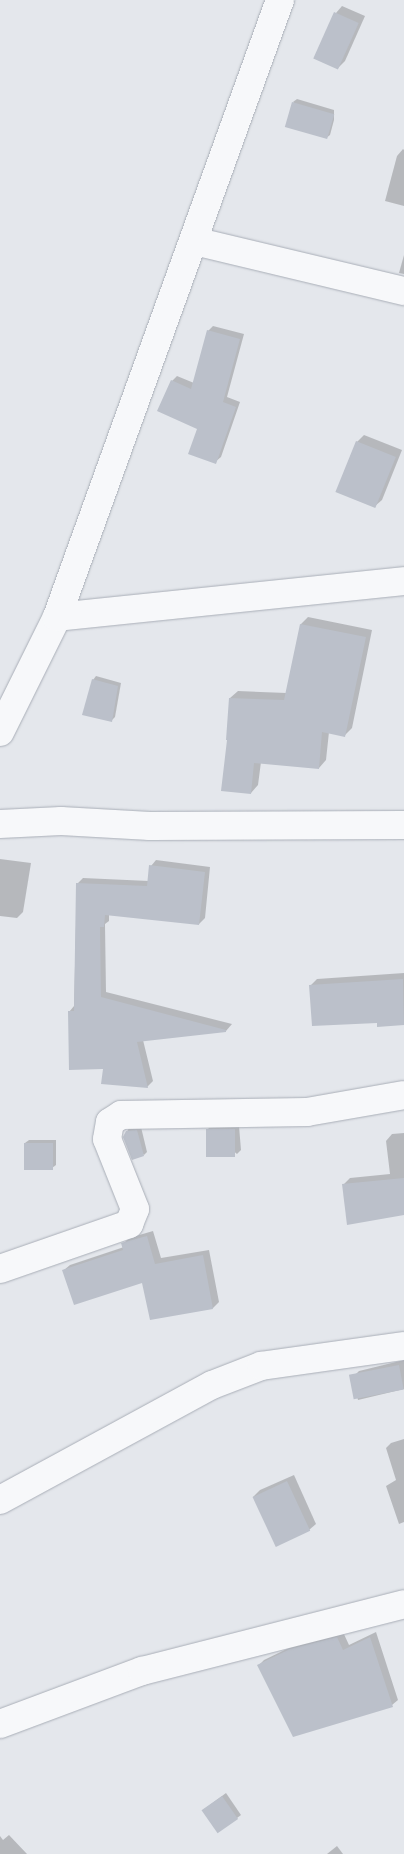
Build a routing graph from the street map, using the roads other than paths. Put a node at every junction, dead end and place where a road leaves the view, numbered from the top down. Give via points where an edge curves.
1 (280, 0) edge
2 (194, 241) junction
3 (404, 291) edge
4 (404, 581) edge
5 (58, 617) junction
6 (0, 732) edge
7 (0, 824) edge
8 (404, 825) edge
9 (404, 1095) edge
10 (0, 1269) edge
11 (404, 1346) edge
12 (0, 1500) edge
13 (404, 1604) edge
14 (0, 1724) edge

1 - 2 street
2 - 3 street
2 - 5 street
4 - 5 street
5 - 6 street
7 - 8 street via 60,821 150,826
9 - 10 street via 307,1112 121,1115 110,1122 107,1139 135,1209 129,1224
11 - 12 street via 261,1366 212,1385
13 - 14 street via 142,1671

